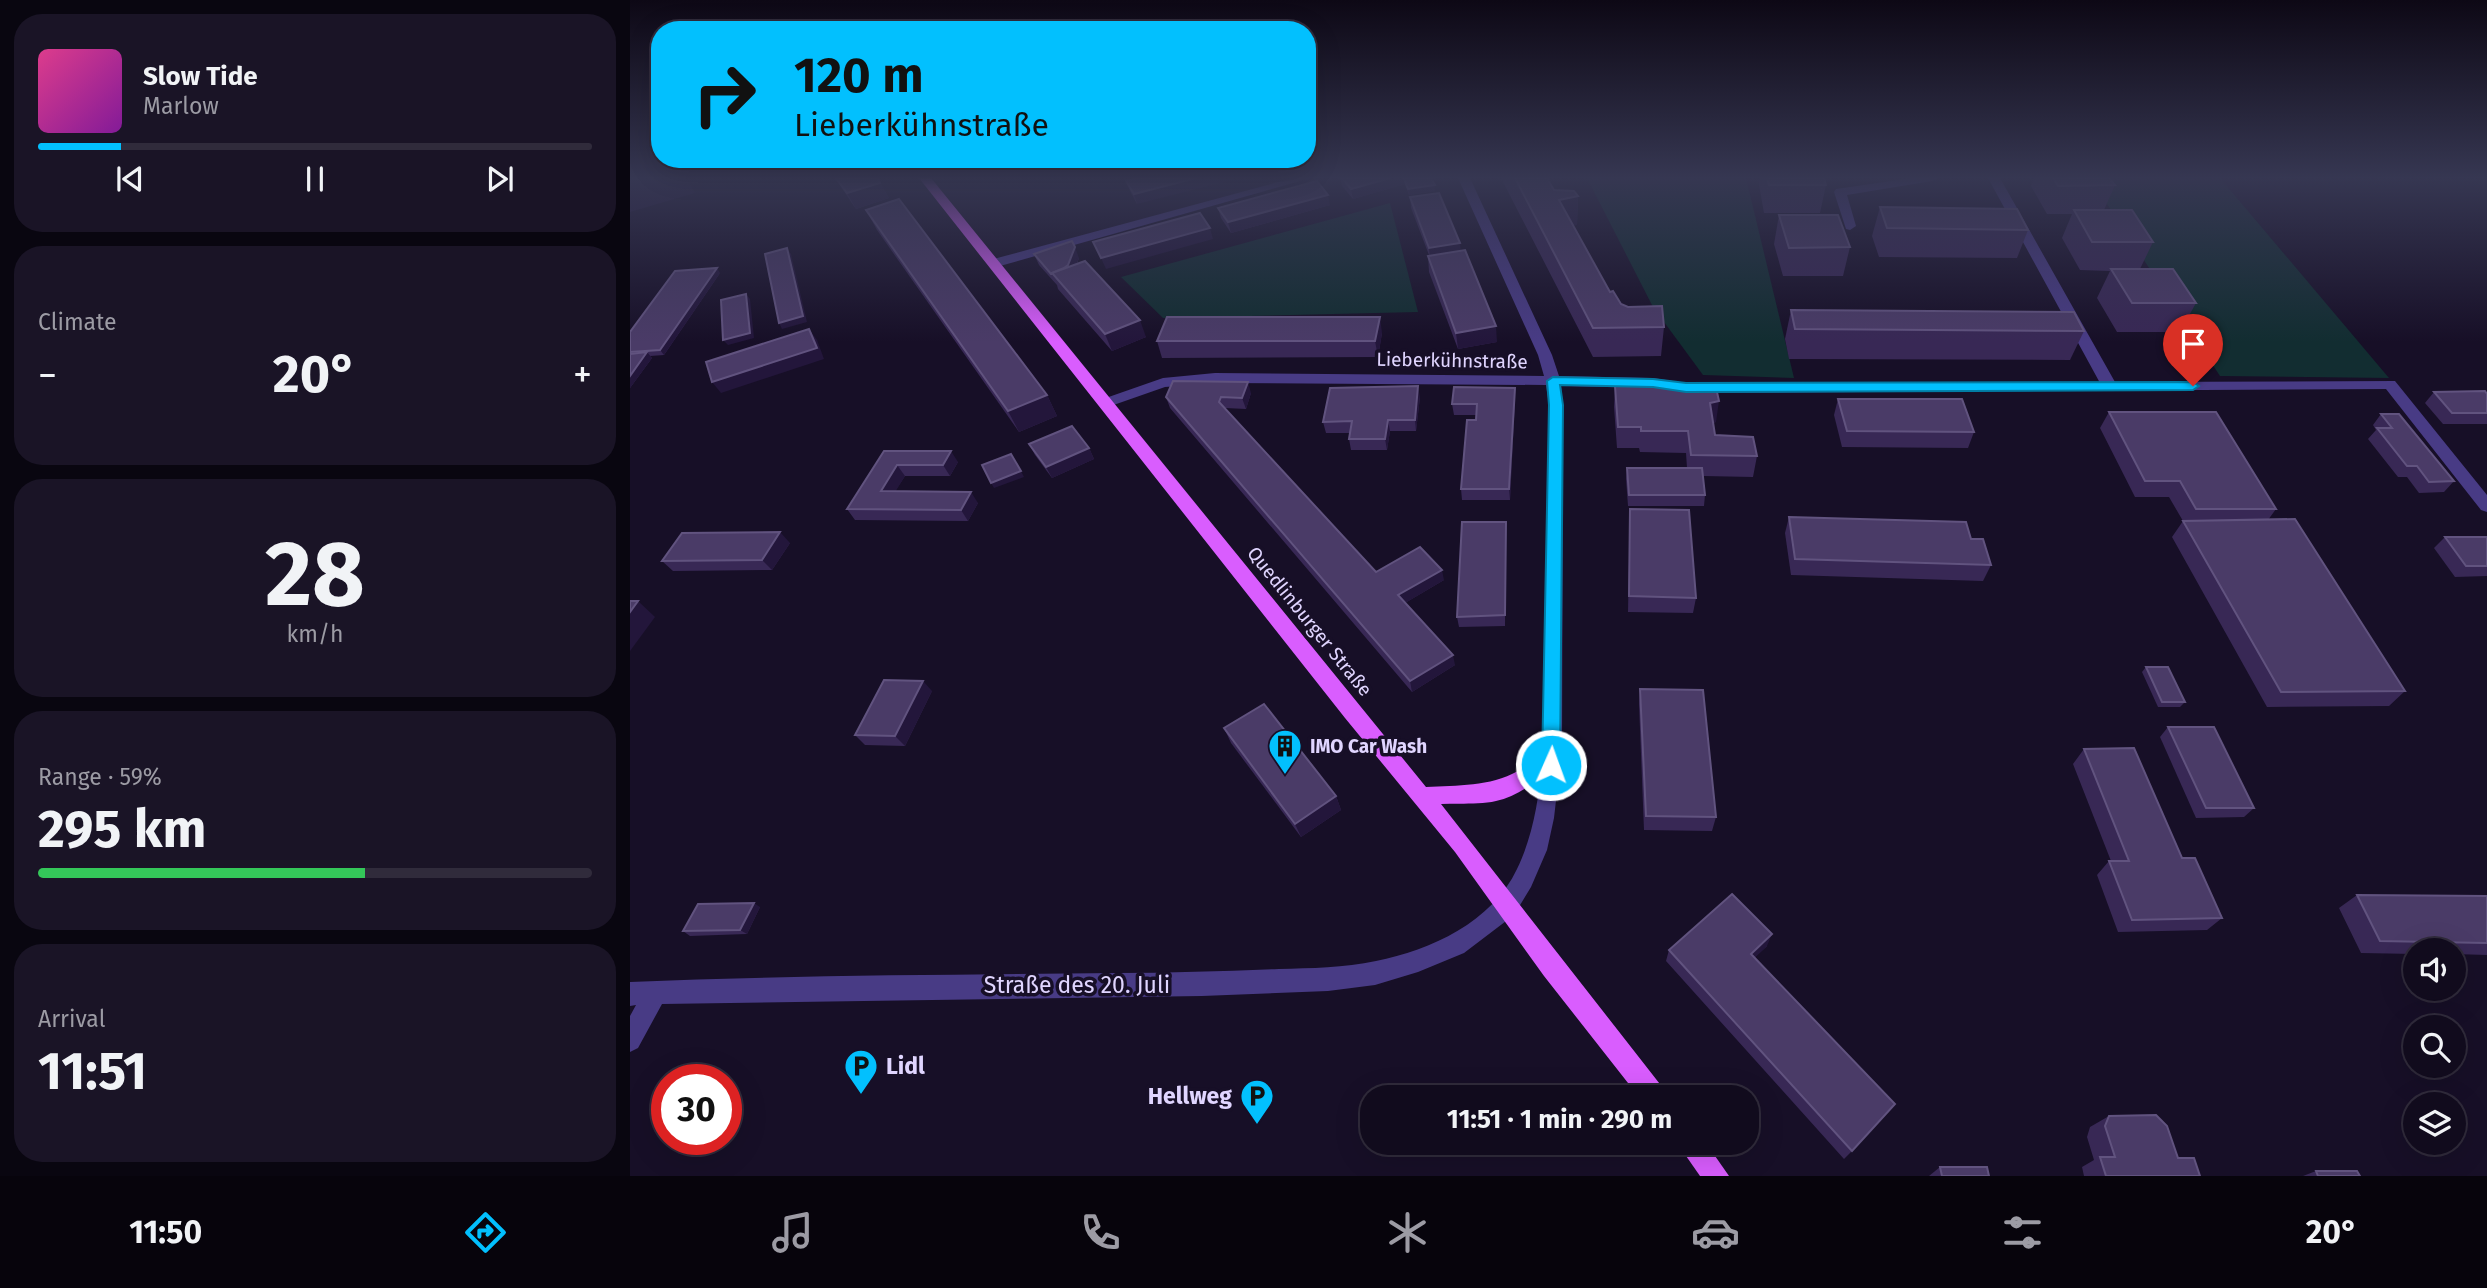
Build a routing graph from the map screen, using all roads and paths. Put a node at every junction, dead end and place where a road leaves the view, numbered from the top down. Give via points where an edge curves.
1 (970, 233) edge
2 (1105, 233) edge
3 (1489, 233) edge
4 (2024, 233) edge
5 (995, 263) junction
6 (1553, 381) junction
7 (2110, 387) junction
8 (1105, 403) junction
9 (2487, 506) edge
10 (1552, 748) junction
11 (1422, 796) junction
12 (1506, 907) junction
13 (655, 993) junction
14 (630, 994) edge
15 (630, 1040) edge
16 (1645, 1085) edge
17 (1699, 1155) edge
18 (1716, 1176) edge

1 - 5 main road, Quedlinburger Straße
2 - 5 street
3 - 6 street
4 - 7 street
5 - 8 main road, Quedlinburger Straße
6 - 7 street, Lieberkühnstraße via 1686,388
6 - 8 street, Lieberkühnstraße via 1215,378 1163,383
6 - 10 street
7 - 9 street, Lieberkühnstraße via 2390,384
8 - 11 main road, Quedlinburger Straße
10 - 11 main road via 1528,776 1495,792
10 - 12 street via 1536,850
11 - 12 main road, Quedlinburger Straße
12 - 13 street, Straße des 20. Juli via 1456,945 1418,961 1375,974 1328,979
12 - 16 main road, Quedlinburger Straße
13 - 14 street, Straße des 20. Juli
13 - 15 street
17 - 18 main road

